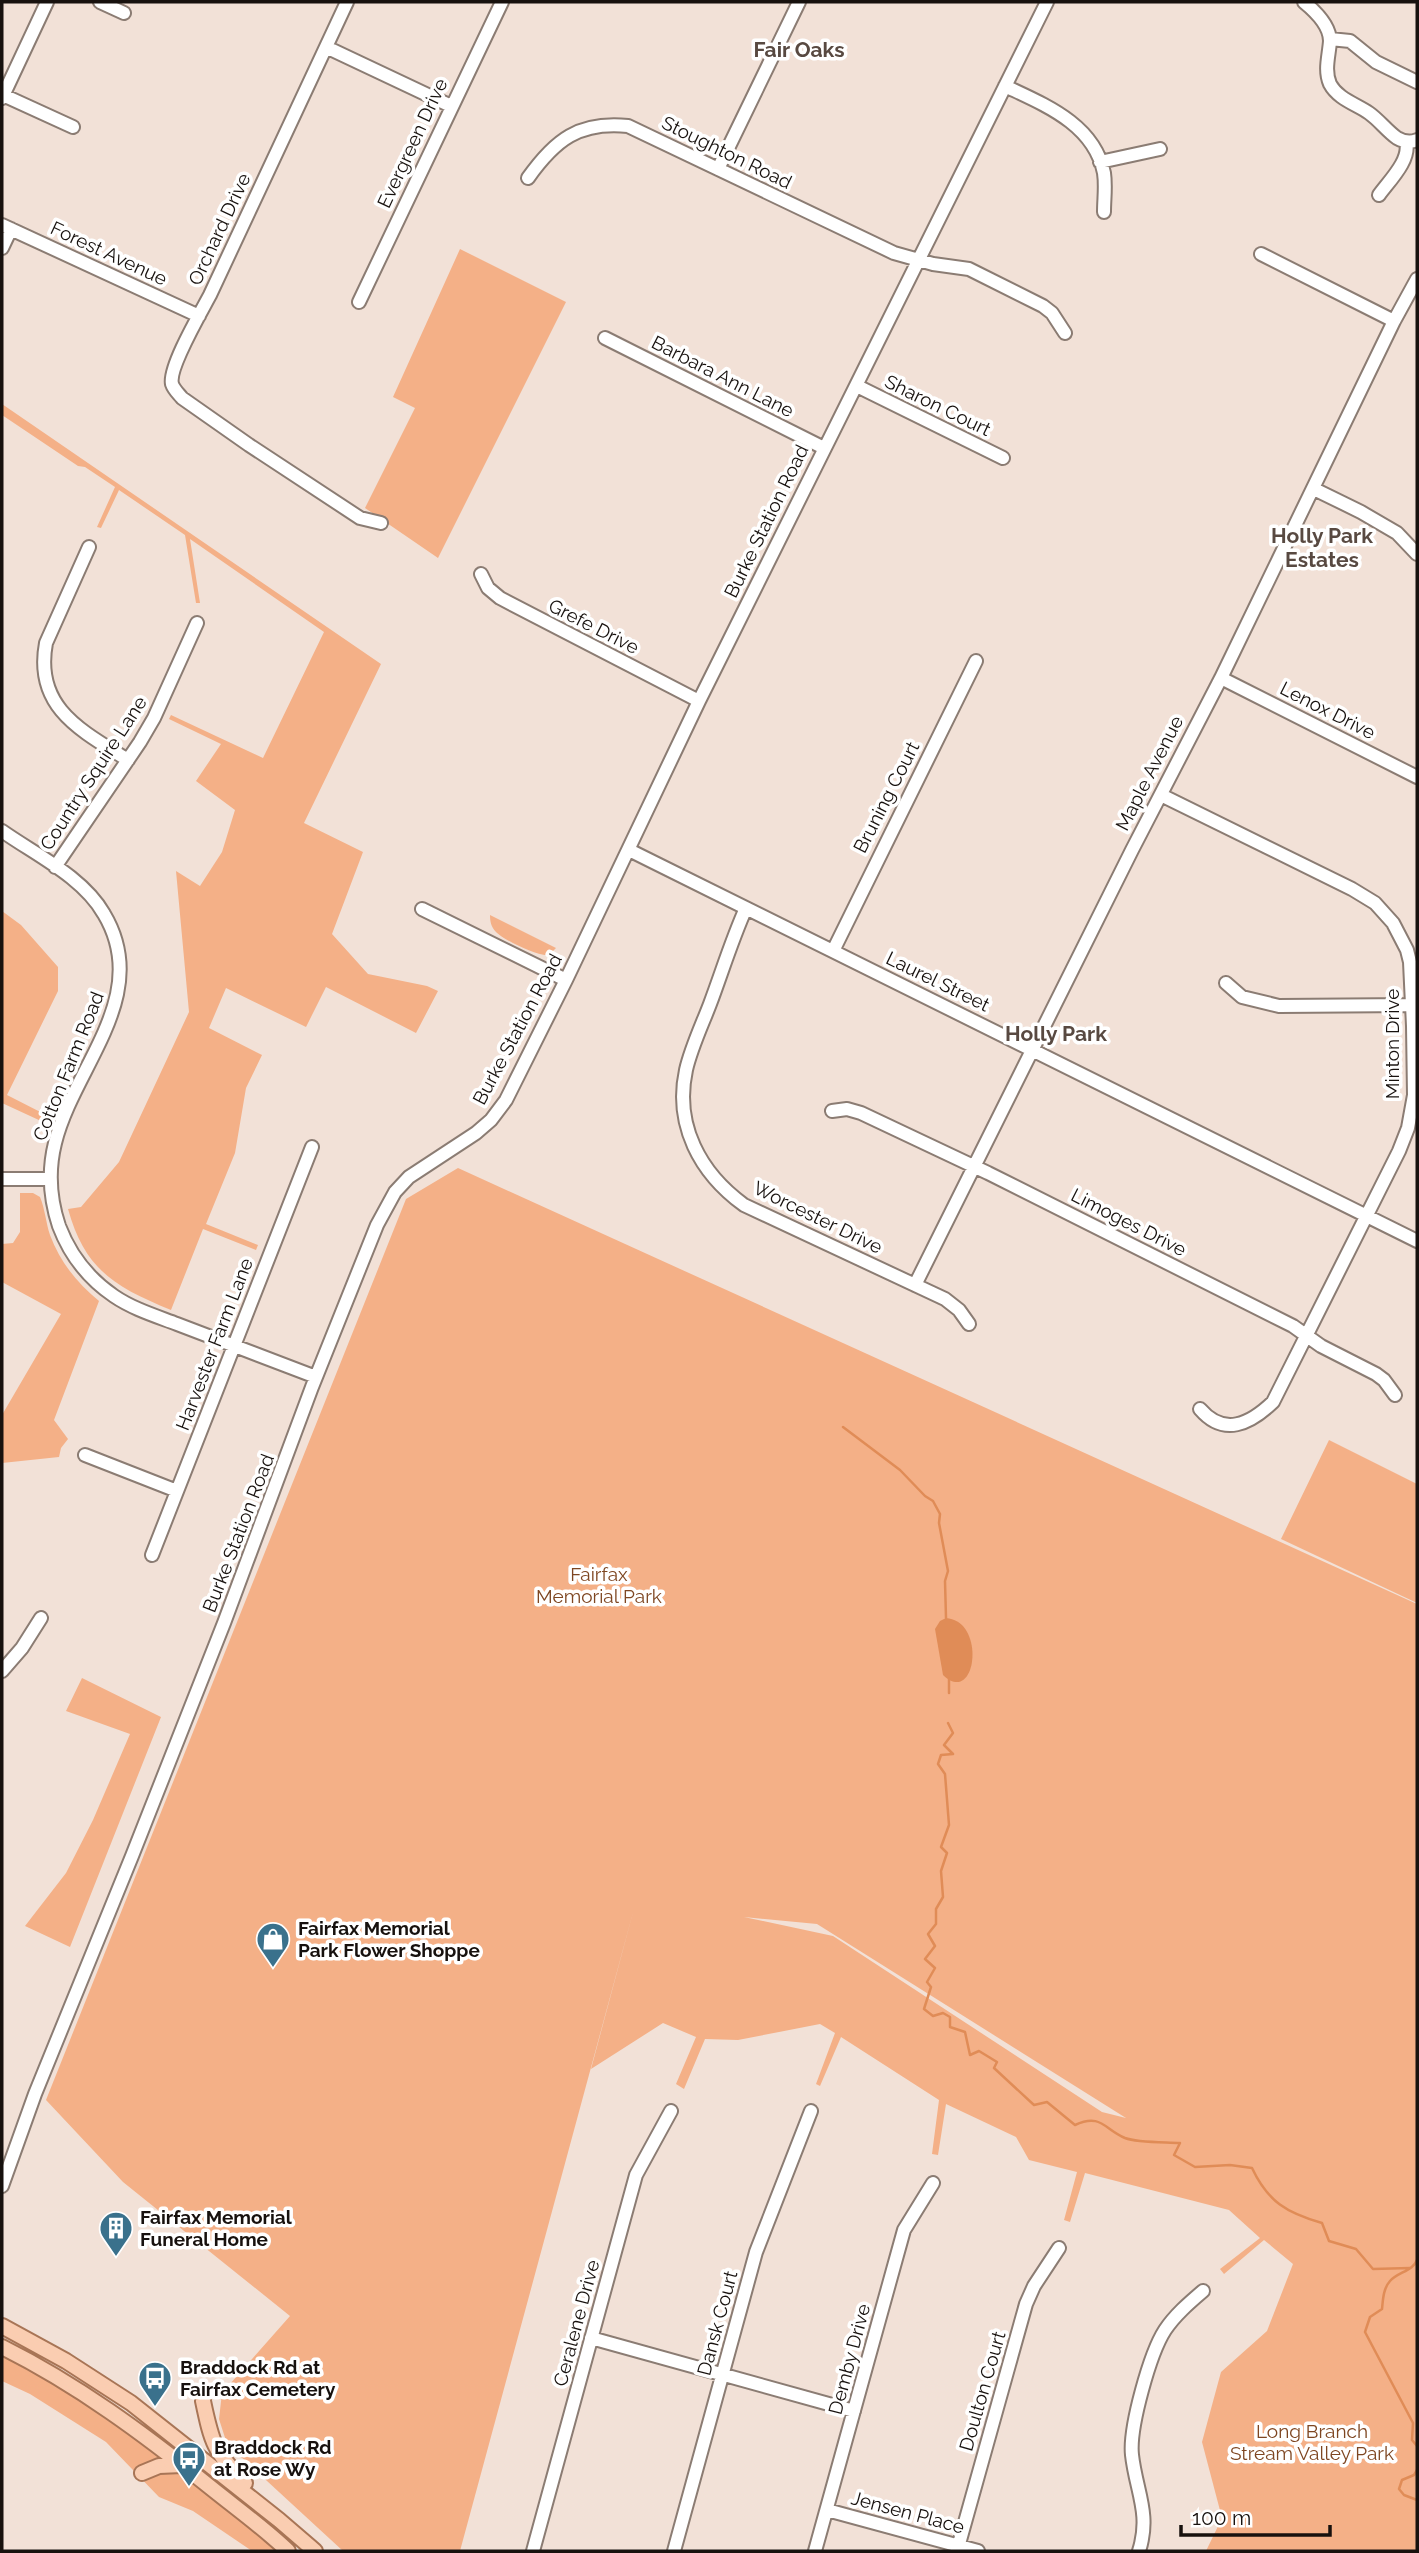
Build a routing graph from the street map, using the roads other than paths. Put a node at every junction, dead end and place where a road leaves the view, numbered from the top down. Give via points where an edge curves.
1 (47, 2) edge
2 (100, 2) edge
3 (347, 2) edge
4 (502, 2) edge
5 (799, 2) edge
6 (1047, 2) edge
7 (1304, 2) edge
8 (124, 13) dead end
9 (1330, 38) junction
10 (326, 47) junction
11 (1417, 82) edge
12 (1005, 86) junction
13 (3, 96) edge
14 (451, 106) junction
15 (73, 127) dead end
16 (1412, 141) edge
17 (1160, 149) dead end
18 (1100, 162) junction
19 (718, 169) junction
20 (528, 178) dead end
21 (1379, 195) dead end
22 (1104, 212) dead end
23 (6, 227) edge
24 (2, 248) edge
25 (1261, 254) dead end
26 (919, 260) junction
27 (1417, 279) edge
28 (359, 302) dead end
29 (199, 316) junction
30 (1394, 321) junction
31 (1065, 333) dead end
32 (605, 338) dead end
33 (857, 386) junction
34 (824, 448) junction
35 (1003, 458) dead end
36 (1314, 489) junction
37 (381, 523) dead end
38 (89, 547) dead end
39 (1417, 554) edge
40 (481, 574) dead end
41 (197, 623) dead end
42 (976, 661) dead end
43 (1221, 678) junction
44 (699, 701) junction
45 (128, 760) junction
46 (1417, 777) edge
47 (1161, 795) junction
48 (2, 831) edge
49 (629, 850) junction
50 (55, 867) junction
51 (422, 908) dead end
52 (745, 911) junction
53 (832, 950) junction
54 (566, 980) junction
55 (1226, 983) dead end
56 (1412, 1005) junction
57 (1032, 1050) junction
58 (832, 1111) dead end
59 (312, 1147) dead end
60 (974, 1168) junction
61 (2, 1179) edge
62 (50, 1179) junction
63 (1367, 1216) junction
64 (1417, 1241) edge
65 (915, 1285) junction
66 (969, 1324) dead end
67 (1307, 1335) junction
68 (234, 1347) junction
69 (316, 1377) junction
70 (1395, 1395) dead end
71 (1200, 1409) dead end
72 (85, 1455) dead end
73 (177, 1491) junction
74 (152, 1555) dead end
75 (41, 1618) dead end
76 (2, 1671) edge
77 (671, 2111) dead end
78 (811, 2111) dead end
79 (933, 2183) dead end
80 (2, 2186) edge
81 (1059, 2248) dead end
82 (1203, 2291) dead end
83 (2, 2326) edge
84 (591, 2338) junction
85 (2, 2347) edge
86 (723, 2375) junction
87 (204, 2401) dead end
88 (854, 2411) junction
89 (182, 2465) junction
90 (142, 2473) dead end
91 (827, 2510) junction
92 (279, 2519) junction
93 (958, 2549) edge
94 (288, 2551) edge
95 (316, 2551) edge
96 (533, 2551) edge
97 (674, 2551) edge
98 (816, 2551) edge
99 (978, 2551) edge
100 (1139, 2551) edge

1 - 13 street
2 - 8 street
3 - 10 street, Orchard Drive
4 - 14 street, Evergreen Drive
5 - 19 street
6 - 12 street, Burke Station Road
7 - 9 street via 1321,19
9 - 11 street via 1350,41 1376,62
9 - 16 street via 1326,59 1330,83 1337,92 1398,139
10 - 14 street
10 - 29 street, Orchard Drive
12 - 18 street via 1068,119 1086,137
12 - 26 street, Burke Station Road
13 - 15 street
14 - 28 street, Evergreen Drive
16 - 21 street
17 - 18 street
18 - 22 street
19 - 20 street, Stoughton Road via 644,132 610,124 589,127 555,144
19 - 26 street, Stoughton Road via 894,253
23 - 24 street
23 - 29 street, Forest Avenue
25 - 30 street
26 - 31 street, Stoughton Road via 980,273 1043,306
26 - 33 street, Burke Station Road
27 - 30 street, Maple Avenue
29 - 37 street, Orchard Drive via 173,373 173,385 182,398 360,518
30 - 36 street, Maple Avenue
32 - 34 street, Barbara Ann Lane
33 - 34 street, Burke Station Road
33 - 35 street, Sharon Court
34 - 44 street, Burke Station Road
36 - 39 street via 1397,533
36 - 43 street, Maple Avenue
38 - 45 street via 46,643 44,676 64,715
40 - 44 street, Grefe Drive via 500,598
41 - 45 street, Country Squire Lane via 154,718
42 - 53 street, Bruning Court
43 - 46 street, Lenox Drive
43 - 47 street, Maple Avenue
44 - 49 street, Burke Station Road
45 - 50 street, Country Squire Lane
47 - 56 street, Minton Drive via 1375,903 1393,923 1407,950
47 - 57 street, Maple Avenue
48 - 50 street, Cotton Farm Road
49 - 52 street, Laurel Street
49 - 54 street, Burke Station Road
50 - 62 street, Cotton Farm Road via 87,892 104,914 117,943 120,974 115,1007 60,1127
51 - 54 street
52 - 53 street, Laurel Street
52 - 65 street, Worcester Drive via 686,1072 684,1111 694,1149 722,1188 744,1205
53 - 57 street, Laurel Street
54 - 69 street, Burke Station Road via 496,1113 476,1133 394,1192
55 - 56 street via 1242,997 1279,1006
56 - 63 street, Minton Drive via 1411,1118
57 - 60 street, Maple Avenue
57 - 63 street, Laurel Street
58 - 60 street, Limoges Drive via 861,1113
59 - 68 street, Harvester Farm Lane
60 - 65 street, Maple Avenue
60 - 67 street, Limoges Drive
61 - 62 street
62 - 68 street, Cotton Farm Road via 65,1241 99,1284 134,1307
63 - 64 street, Laurel Street
63 - 67 street, Minton Drive
65 - 66 street, Worcester Drive via 945,1299
67 - 70 street, Limoges Drive via 1376,1374
67 - 71 street, Minton Drive via 1263,1412 1229,1425 1213,1421
68 - 69 street, Cotton Farm Road
68 - 73 street, Harvester Farm Lane
69 - 80 street, Burke Station Road
72 - 73 street
73 - 74 street, Harvester Farm Lane
75 - 76 street
77 - 84 street, Ceralene Drive via 636,2175
78 - 86 street, Dansk Court via 756,2252
79 - 88 street, Demby Drive via 904,2230
81 - 93 street, Doulton Court via 1026,2304
82 - 100 street via 1159,2340 1134,2426 1132,2452 1145,2520
83 - 92 main road via 131,2403
84 - 86 street
84 - 96 street, Ceralene Drive
85 - 89 main road via 79,2390
86 - 88 street
86 - 97 street, Dansk Court
87 - 92 main road via 210,2434 222,2459
88 - 91 street, Demby Drive
89 - 90 main road via 159,2466
89 - 94 main road
91 - 93 street, Jensen Place
91 - 98 street, Demby Drive
92 - 95 main road
93 - 99 street, Jensen Place

